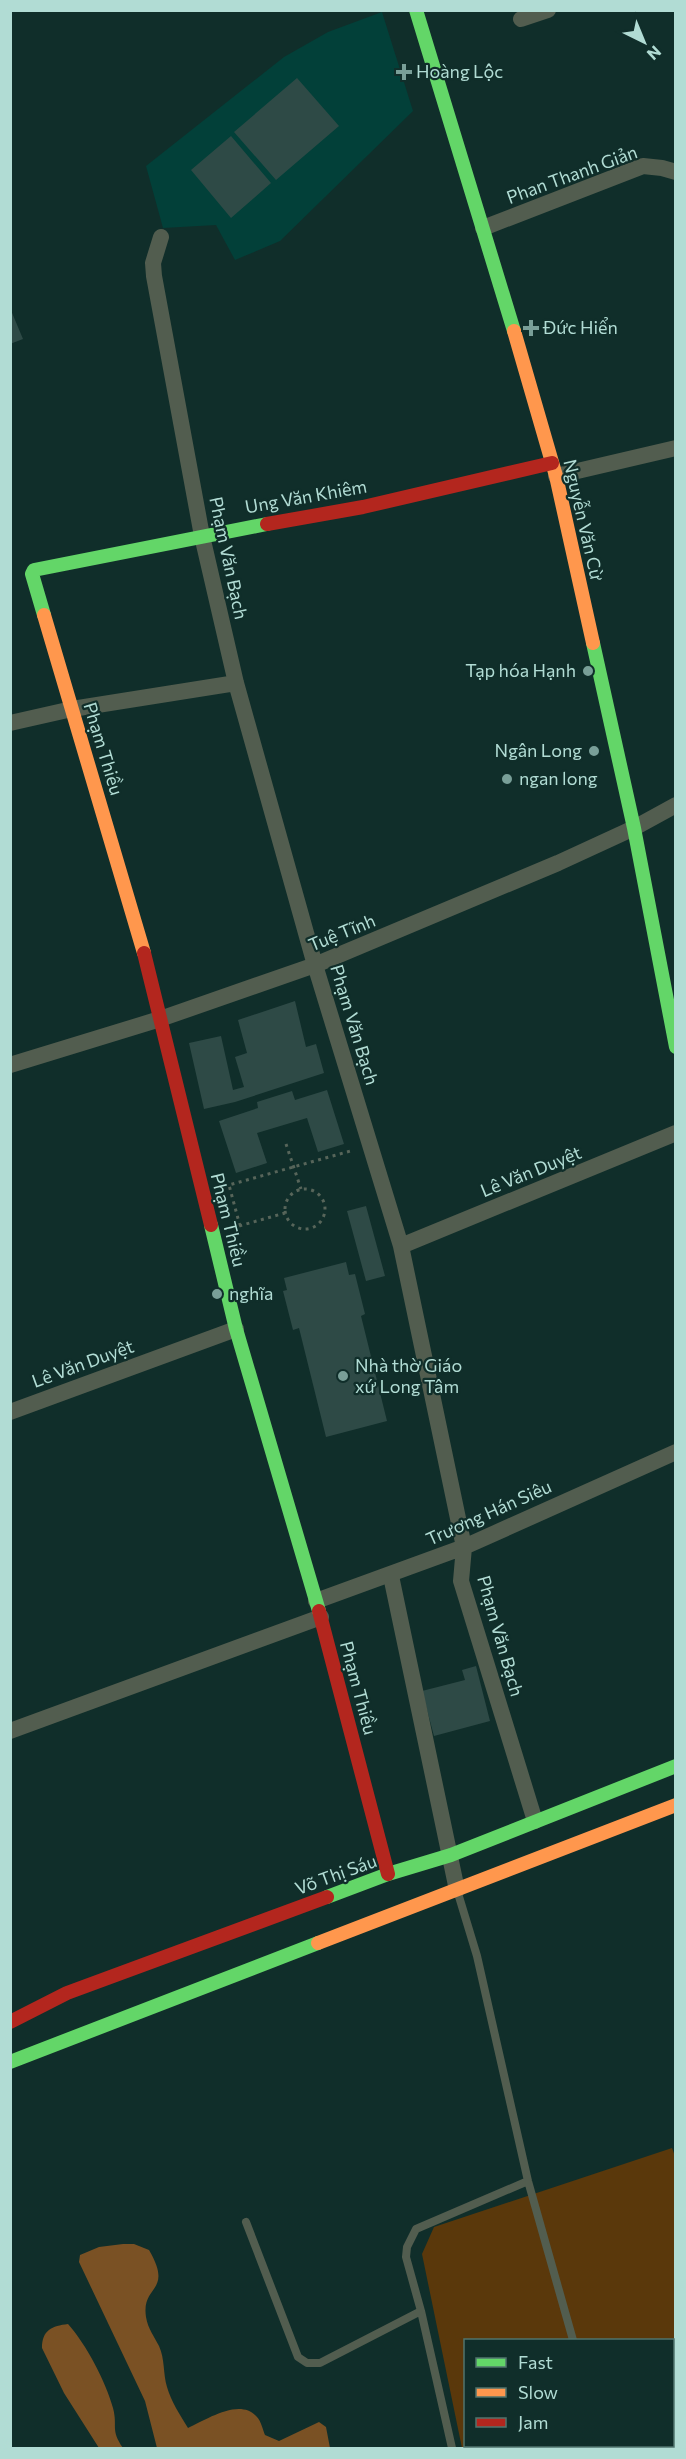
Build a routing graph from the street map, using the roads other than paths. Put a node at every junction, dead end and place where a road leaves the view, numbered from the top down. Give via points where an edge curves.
1 (416, 10) edge
2 (548, 10) edge
3 (521, 19) dead end
4 (675, 172) edge
5 (483, 228) junction
6 (161, 237) dead end
7 (675, 448) edge
8 (554, 470) junction
9 (201, 536) junction
10 (32, 574) joint
11 (236, 683) junction
12 (72, 710) junction
13 (10, 723) edge
14 (675, 805) edge
15 (634, 828) junction
16 (315, 965) junction
17 (160, 1019) junction
18 (675, 1047) edge
19 (10, 1065) edge
20 (675, 1133) edge
21 (401, 1246) junction
22 (236, 1329) junction
23 (10, 1412) edge
24 (675, 1452) edge
25 (464, 1547) junction
26 (391, 1576) junction
27 (318, 1609) junction
28 (10, 1731) edge
29 (675, 1766) edge
30 (675, 1805) edge
31 (535, 1821) junction
32 (451, 1855) junction
33 (388, 1874) junction
34 (457, 1890) junction
35 (10, 2022) edge
36 (10, 2062) edge
37 (528, 2181) junction
38 (246, 2222) dead end
39 (421, 2311) junction
40 (573, 2339) edge
41 (452, 2448) edge

1 - 5 main road, Nguyễn Văn Cừ
2 - 3 street
4 - 5 street, Phan Thanh Giản via 643,166
5 - 8 main road, Nguyễn Văn Cừ
6 - 9 street, Phạm Văn Bạch via 153,263
7 - 8 street, Ung Văn Khiêm
8 - 9 main road, Ung Văn Khiêm
8 - 15 main road, Nguyễn Văn Cừ
9 - 10 main road, Ung Văn Khiêm via 42,567
9 - 11 street, Phạm Văn Bạch
10 - 12 main road, Phạm Thiều
11 - 12 street
11 - 16 street, Phạm Văn Bạch
12 - 13 street
12 - 17 main road, Phạm Thiều via 123,878
14 - 15 street, Tuệ Tĩnh
15 - 16 street, Tuệ Tĩnh
15 - 18 main road, Nguyễn Văn Cừ
16 - 17 street, Tuệ Tĩnh
16 - 21 street, Phạm Văn Bạch
17 - 19 street, Tuệ Tĩnh
17 - 22 main road, Phạm Thiều
20 - 21 street, Lê Văn Duyệt
21 - 25 street, Phạm Văn Bạch
22 - 23 street, Lê Văn Duyệt
22 - 27 main road, Phạm Thiều
24 - 25 street, Trương Hán Siêu
25 - 26 street, Trương Hán Siêu
25 - 31 street, Phạm Văn Bạch via 461,1581
26 - 27 street, Trương Hán Siêu
26 - 32 street
27 - 28 street, Trương Hán Siêu
27 - 33 main road, Phạm Thiều
29 - 31 main road, Võ Thị Sáu
30 - 34 main road
31 - 32 main road, Võ Thị Sáu
32 - 33 main road, Võ Thị Sáu
32 - 34 street
33 - 35 main road, Võ Thị Sáu via 67,1993
34 - 36 main road
34 - 37 lane via 477,1956
37 - 39 lane via 416,2229 406,2257
37 - 40 lane
38 - 39 lane via 298,2357 307,2363 320,2363
39 - 41 lane

